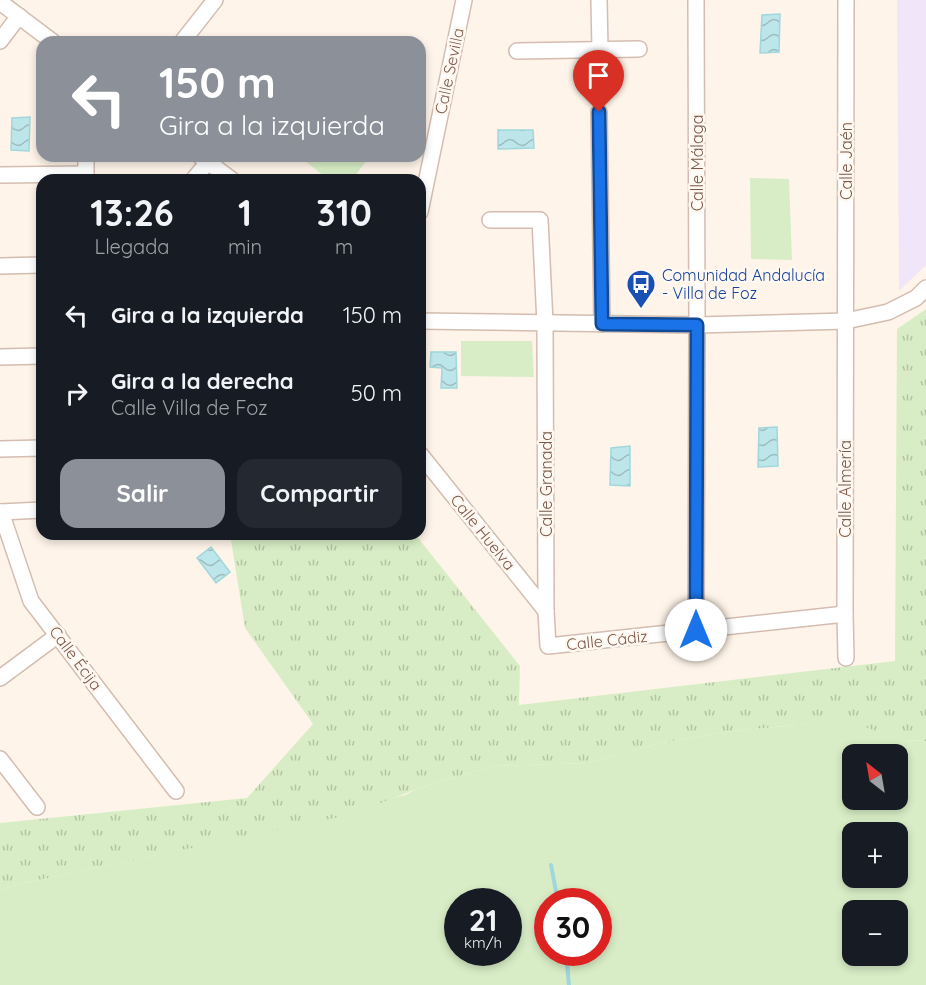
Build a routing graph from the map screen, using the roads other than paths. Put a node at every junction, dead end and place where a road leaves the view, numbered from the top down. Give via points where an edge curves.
1 (215, 0) edge
2 (464, 0) edge
3 (599, 0) edge
4 (696, 0) edge
5 (846, 0) edge
6 (0, 2) edge
7 (19, 16) junction
8 (45, 36) edge
9 (188, 36) edge
10 (0, 41) edge
11 (639, 49) dead end
12 (600, 50) junction
13 (517, 51) dead end
14 (599, 112) dead end
15 (212, 162) edge
16 (225, 174) edge
17 (0, 175) edge
18 (36, 176) edge
19 (426, 183) edge
20 (489, 220) dead end
21 (36, 265) edge
22 (0, 266) edge
23 (926, 288) edge
24 (426, 321) edge
25 (846, 321) junction
26 (546, 323) junction
27 (602, 324) junction
28 (697, 325) junction
29 (36, 356) edge
30 (0, 357) edge
31 (36, 448) edge
32 (0, 449) edge
33 (426, 461) edge
34 (36, 510) edge
35 (1, 512) edge
36 (546, 611) junction
37 (845, 614) junction
38 (696, 630) junction
39 (58, 635) junction
40 (548, 646) joint
41 (846, 658) dead end
42 (0, 678) edge
43 (0, 759) edge
44 (176, 791) dead end
45 (37, 807) dead end

1 - 9 street
2 - 19 street, Calle Sevilla
3 - 12 street
4 - 28 street, Calle Málaga
5 - 25 street, Calle Jaén
6 - 7 street
7 - 8 street
7 - 10 street
11 - 12 street
12 - 13 street
14 - 27 street
15 - 16 street
17 - 18 street
20 - 26 street, Calle Granada via 540,220
21 - 22 street
23 - 25 street via 916,298 888,312
24 - 26 street
25 - 28 street
25 - 37 street, Calle Almería
26 - 27 street
26 - 36 street, Calle Granada
27 - 28 street
28 - 38 street, Calle Málaga
29 - 30 street
31 - 32 street
33 - 36 street, Calle Huelva
34 - 35 street
35 - 39 street, Calle Écija via 32,601
36 - 40 street, Calle Granada
37 - 38 street, Calle Cádiz
37 - 41 street, Calle Almería
38 - 40 street, Calle Cádiz
39 - 42 street
39 - 44 street, Calle Écija
43 - 45 street

